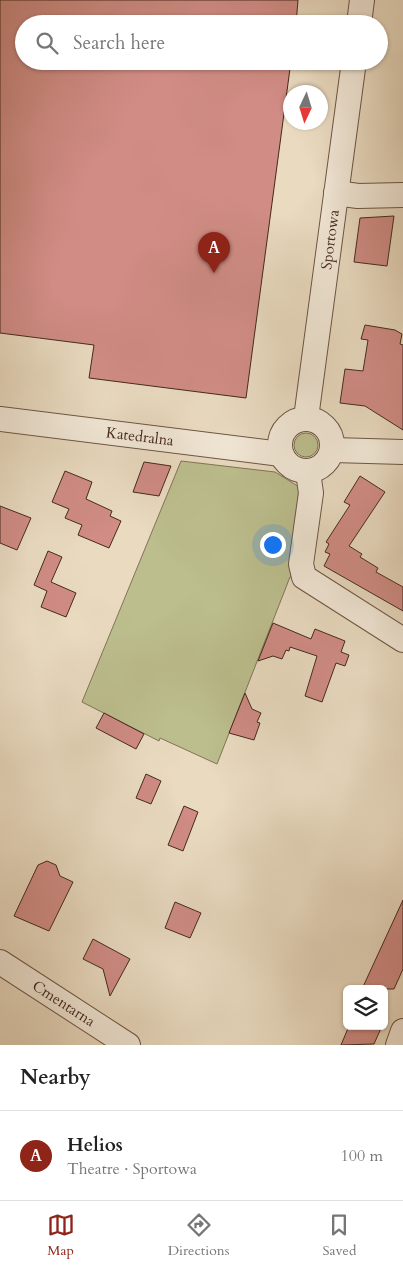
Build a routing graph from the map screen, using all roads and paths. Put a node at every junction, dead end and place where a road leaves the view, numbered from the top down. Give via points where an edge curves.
1 (362, 0) edge
2 (360, 15) edge
3 (353, 70) edge
4 (336, 193) junction
5 (403, 195) edge
6 (306, 418) junction
7 (0, 419) edge
8 (332, 450) junction
9 (403, 452) edge
10 (281, 454) junction
11 (308, 472) junction
12 (403, 640) edge
13 (0, 962) edge
14 (403, 1031) edge
15 (128, 1045) edge
16 (398, 1045) edge

1 - 2 street
3 - 4 street, Sportowa
4 - 5 street via 366,197
4 - 6 street, Sportowa
6 - 8 street via 327,428
6 - 10 street via 284,430 280,438
7 - 10 street, Katedralna
8 - 9 street
8 - 11 street via 325,464
10 - 11 street via 290,466
11 - 12 street via 311,494 301,564 304,577
13 - 15 street, Cmentarna
14 - 16 street

